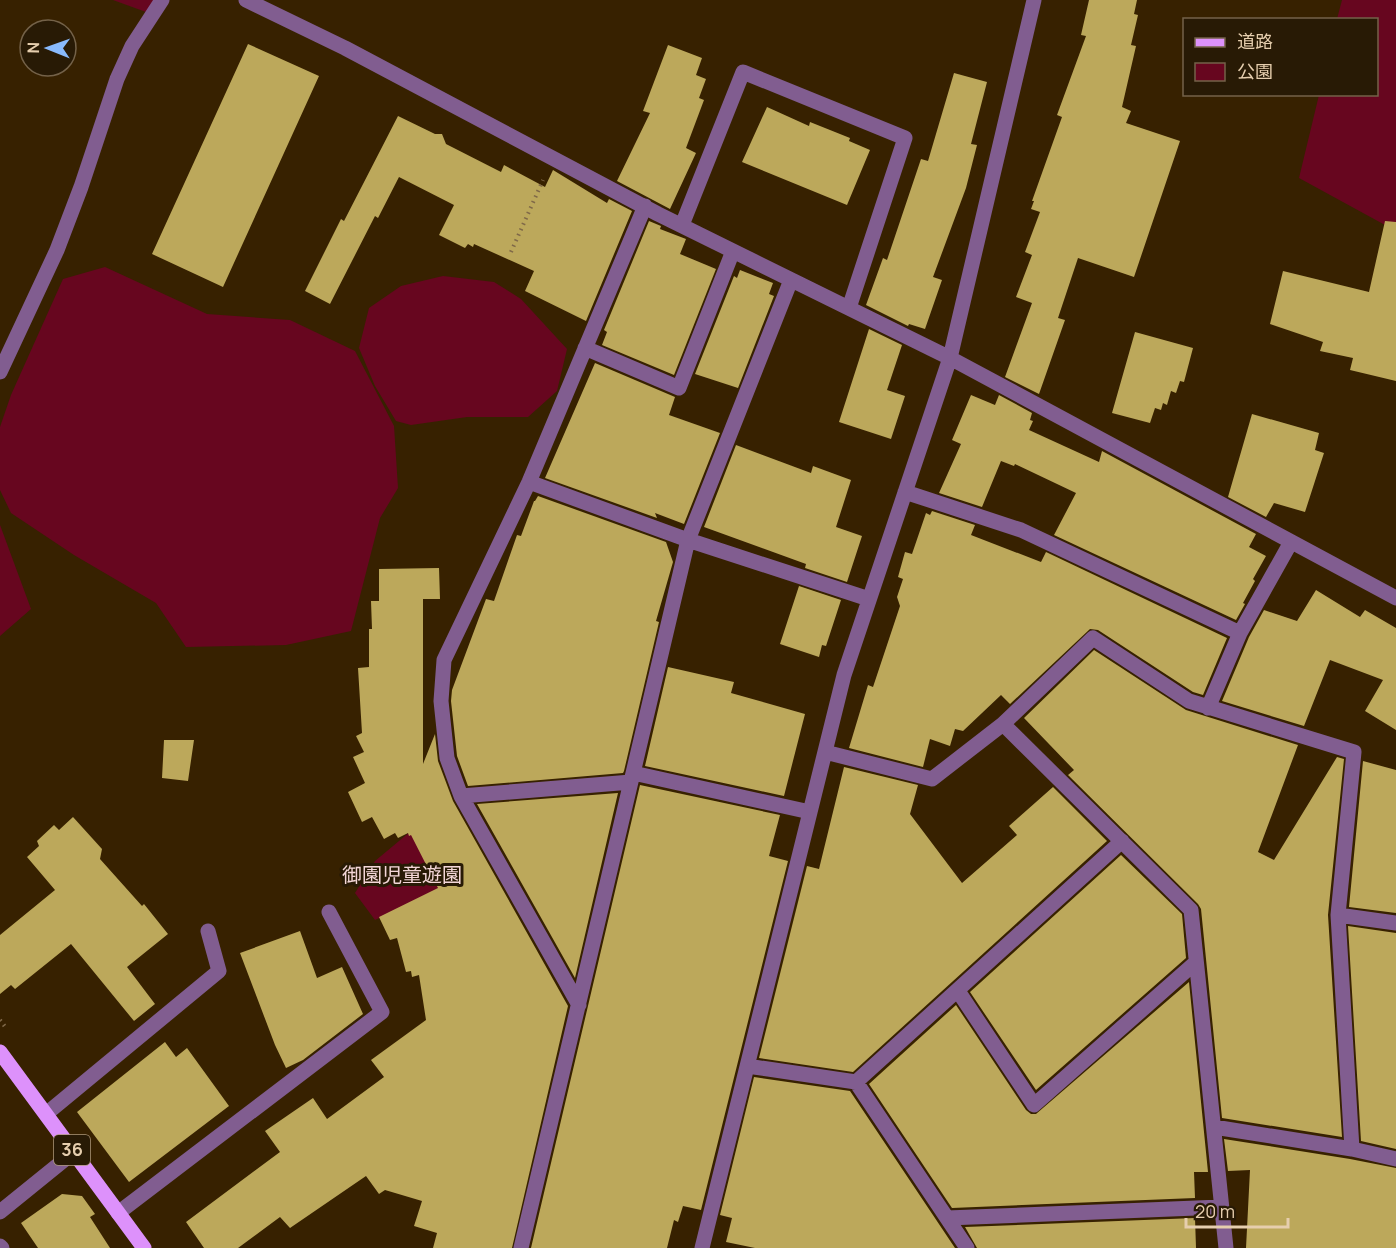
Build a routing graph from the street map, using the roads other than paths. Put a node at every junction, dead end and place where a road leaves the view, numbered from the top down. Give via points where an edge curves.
1 (162, 0) edge
2 (246, 0) edge
3 (1034, 0) edge
4 (645, 206) junction
5 (682, 225) junction
6 (733, 250) junction
7 (791, 280) junction
8 (849, 308) junction
9 (585, 348) junction
10 (950, 358) junction
11 (0, 372) edge
12 (529, 482) junction
13 (905, 492) junction
14 (688, 540) junction
15 (1291, 542) junction
16 (1396, 598) edge
17 (869, 599) junction
18 (1240, 633) junction
19 (1208, 708) junction
20 (1003, 724) junction
21 (825, 752) junction
22 (632, 777) junction
23 (461, 796) junction
24 (810, 812) junction
25 (1122, 841) junction
26 (329, 912) dead end
27 (1338, 915) junction
28 (1396, 923) edge
29 (208, 931) dead end
30 (1195, 963) junction
31 (958, 990) junction
32 (579, 1005) junction
33 (0, 1052) edge
34 (747, 1066) junction
35 (856, 1082) junction
36 (46, 1114) junction
37 (1214, 1127) junction
38 (1352, 1149) junction
39 (74, 1152) junction
40 (1396, 1159) edge
41 (1221, 1207) junction
42 (0, 1212) edge
43 (118, 1213) junction
44 (947, 1218) junction
45 (144, 1248) edge
46 (521, 1248) edge
47 (702, 1248) edge
48 (967, 1248) edge
49 (1226, 1248) edge

1 - 11 street via 117,79 57,249
2 - 4 street
3 - 10 street
4 - 5 street
4 - 9 street
5 - 6 street
5 - 8 street via 744,72 905,138
6 - 7 street
6 - 9 street via 679,388
7 - 8 street
7 - 14 street
8 - 10 street
9 - 12 street
10 - 13 street
10 - 15 street
12 - 14 street
12 - 23 street via 444,660 441,701 447,758
13 - 17 street
13 - 18 street via 1021,530
14 - 17 street
14 - 22 street
15 - 16 street
15 - 18 street
17 - 21 street via 844,675
18 - 19 street
19 - 20 street via 1189,701 1093,638
19 - 27 street via 1354,752
20 - 21 street via 932,779
20 - 25 street
21 - 24 street
22 - 23 street
22 - 24 street
22 - 32 street
23 - 32 street
24 - 34 street
25 - 30 street via 1191,910
25 - 31 street
26 - 43 street via 382,1012
27 - 28 street
27 - 38 street
29 - 36 street via 219,971
30 - 31 street via 1034,1105
30 - 37 street
31 - 35 street
32 - 46 street
33 - 36 main road, 36
34 - 35 street
34 - 47 street
35 - 44 street
36 - 39 main road, 36
37 - 38 street
37 - 41 street
38 - 40 street
39 - 42 street
39 - 43 main road, 36
41 - 44 street
41 - 49 street
43 - 45 main road, 36
44 - 48 street

